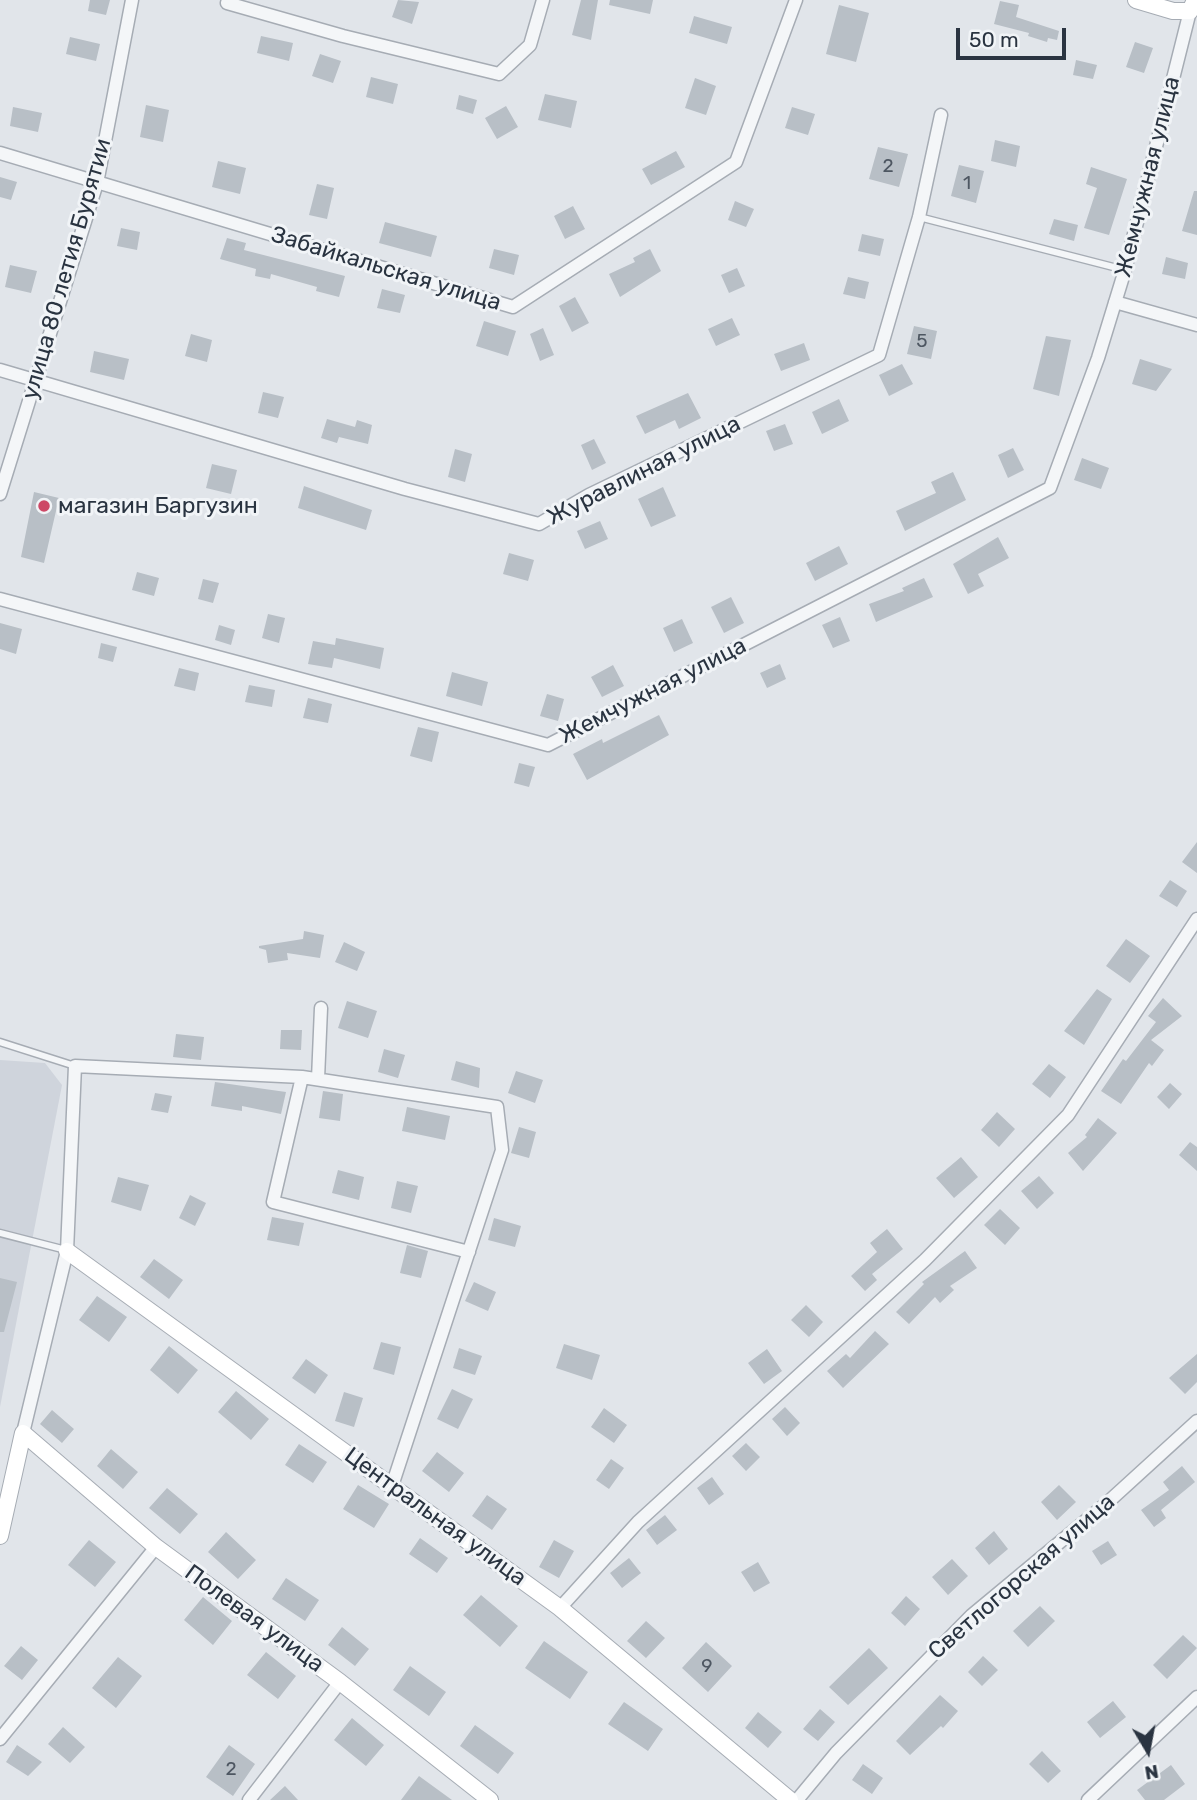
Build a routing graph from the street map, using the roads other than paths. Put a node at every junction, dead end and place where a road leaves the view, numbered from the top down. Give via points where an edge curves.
1 (132, 0) edge
2 (543, 0) edge
3 (796, 0) edge
4 (1136, 0) edge
5 (228, 1) edge
6 (1193, 5) edge
7 (941, 115) dead end
8 (0, 153) edge
9 (97, 183) junction
10 (919, 217) junction
11 (1125, 270) junction
12 (1115, 302) junction
13 (1197, 325) edge
14 (0, 370) edge
15 (36, 380) junction
16 (0, 494) edge
17 (0, 599) edge
18 (1197, 919) edge
19 (321, 1008) dead end
20 (0, 1042) edge
21 (75, 1066) junction
22 (302, 1077) junction
23 (318, 1079) junction
24 (0, 1233) edge
25 (67, 1251) junction
26 (469, 1252) junction
27 (1197, 1422) edge
28 (23, 1433) junction
29 (392, 1486) junction
30 (0, 1536) edge
31 (156, 1547) junction
32 (560, 1608) junction
33 (340, 1682) junction
34 (1197, 1696) edge
35 (0, 1739) edge
36 (249, 1800) edge
37 (490, 1800) edge
38 (790, 1800) edge
39 (797, 1800) edge
40 (1088, 1800) edge

1 - 9 street, улица 80 летия Бурятии
2 - 5 street via 530,45 499,74 343,36
3 - 9 street, Забайкальская улица via 736,162 513,307
4 - 6 street via 1173,11
6 - 11 street, Жемчужная улица
7 - 10 street, Журавлиная улица
8 - 9 street, Забайкальская улица
9 - 15 street, улица 80 летия Бурятии
10 - 11 lane
10 - 15 street, Журавлиная улица via 879,355 589,495 539,524
11 - 12 street, Жемчужная улица
12 - 13 street, Жемчужная улица
12 - 17 street, Жемчужная улица via 1049,488 548,745
14 - 15 street, Журавлиная улица
15 - 16 street, улица 80 летия Бурятии
18 - 32 street via 1068,1115 925,1260 638,1522
19 - 23 street
20 - 21 lane
21 - 22 street
21 - 25 street
22 - 23 street
22 - 26 street via 272,1202
23 - 26 street via 497,1107 502,1150
24 - 25 lane
25 - 28 street
25 - 29 street, Центральная улица
26 - 29 street
27 - 39 street, Светлогорская улица via 972,1615 836,1753
28 - 30 street
28 - 31 street, Полевая улица
29 - 32 street, Центральная улица
31 - 33 street, Полевая улица
31 - 35 street
32 - 38 street, Центральная улица
33 - 36 street
33 - 37 street, Полевая улица
34 - 40 street

